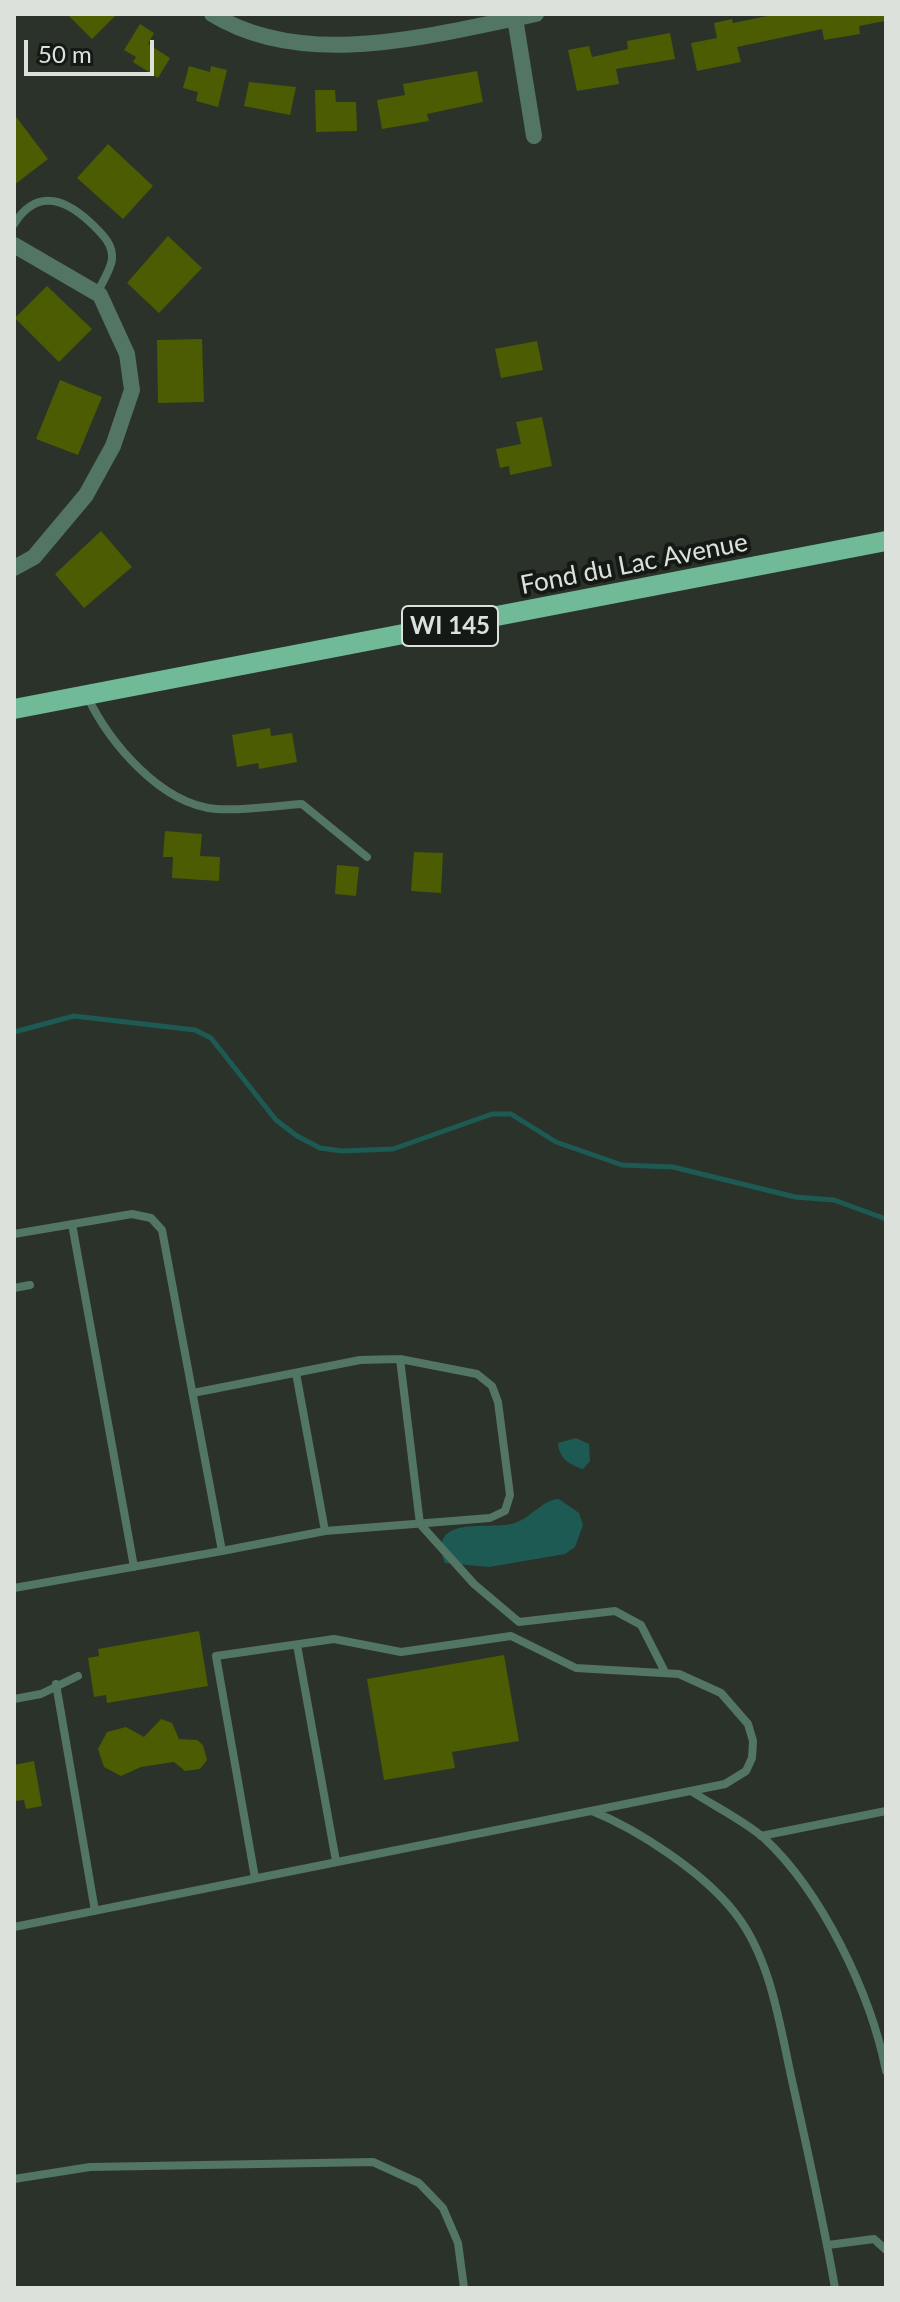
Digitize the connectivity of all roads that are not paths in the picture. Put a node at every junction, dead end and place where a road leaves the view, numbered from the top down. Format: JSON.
{"nodes":[{"id":1,"x":212,"y":14,"type":"edge"},
{"id":2,"x":536,"y":14,"type":"edge"},
{"id":3,"x":515,"y":18,"type":"junction"},
{"id":4,"x":534,"y":136,"type":"dead end"},
{"id":5,"x":14,"y":224,"type":"edge"},
{"id":6,"x":14,"y":245,"type":"edge"},
{"id":7,"x":97,"y":293,"type":"junction"},
{"id":8,"x":886,"y":541,"type":"edge"},
{"id":9,"x":14,"y":568,"type":"edge"},
{"id":10,"x":86,"y":695,"type":"junction"},
{"id":11,"x":14,"y":709,"type":"edge"},
{"id":12,"x":367,"y":857,"type":"dead end"},
{"id":13,"x":72,"y":1224,"type":"junction"},
{"id":14,"x":14,"y":1234,"type":"edge"},
{"id":15,"x":30,"y":1285,"type":"dead end"},
{"id":16,"x":14,"y":1288,"type":"edge"},
{"id":17,"x":400,"y":1359,"type":"junction"},
{"id":18,"x":296,"y":1373,"type":"junction"},
{"id":19,"x":193,"y":1393,"type":"junction"},
{"id":20,"x":420,"y":1524,"type":"junction"},
{"id":21,"x":325,"y":1531,"type":"junction"},
{"id":22,"x":222,"y":1551,"type":"junction"},
{"id":23,"x":134,"y":1567,"type":"junction"},
{"id":24,"x":14,"y":1588,"type":"edge"},
{"id":25,"x":297,"y":1645,"type":"junction"},
{"id":26,"x":665,"y":1672,"type":"junction"},
{"id":27,"x":78,"y":1676,"type":"dead end"},
{"id":28,"x":56,"y":1684,"type":"junction"},
{"id":29,"x":14,"y":1699,"type":"edge"},
{"id":30,"x":691,"y":1791,"type":"junction"},
{"id":31,"x":590,"y":1810,"type":"junction"},
{"id":32,"x":886,"y":1811,"type":"edge"},
{"id":33,"x":761,"y":1836,"type":"junction"},
{"id":34,"x":336,"y":1861,"type":"junction"},
{"id":35,"x":255,"y":1878,"type":"junction"},
{"id":36,"x":95,"y":1911,"type":"junction"},
{"id":37,"x":14,"y":1927,"type":"edge"},
{"id":38,"x":886,"y":2071,"type":"edge"},
{"id":39,"x":14,"y":2179,"type":"edge"},
{"id":40,"x":828,"y":2245,"type":"junction"},
{"id":41,"x":886,"y":2250,"type":"edge"},
{"id":42,"x":464,"y":2288,"type":"edge"},
{"id":43,"x":835,"y":2288,"type":"edge"}],
"edges":[{"from":1,"to":3,"type":"street"},
{"from":2,"to":3,"type":"street"},
{"from":3,"to":4,"type":"street"},
{"from":5,"to":7,"type":"lane"},
{"from":6,"to":7,"type":"street"},
{"from":7,"to":9,"type":"street"},
{"from":8,"to":10,"type":"main road","name":"Fond du Lac Avenue","number":"WI 145"},
{"from":10,"to":11,"type":"main road","name":"Fond du Lac Avenue","number":"WI 145"},
{"from":10,"to":12,"type":"lane"},
{"from":13,"to":14,"type":"lane"},
{"from":13,"to":19,"type":"lane"},
{"from":13,"to":23,"type":"lane"},
{"from":15,"to":16,"type":"lane"},
{"from":17,"to":18,"type":"lane"},
{"from":17,"to":20,"type":"lane"},
{"from":17,"to":20,"type":"lane"},
{"from":18,"to":19,"type":"lane"},
{"from":18,"to":21,"type":"lane"},
{"from":19,"to":22,"type":"lane"},
{"from":20,"to":21,"type":"lane"},
{"from":20,"to":26,"type":"lane"},
{"from":21,"to":22,"type":"lane"},
{"from":22,"to":23,"type":"lane"},
{"from":23,"to":24,"type":"lane"},
{"from":25,"to":26,"type":"lane"},
{"from":25,"to":34,"type":"lane"},
{"from":25,"to":35,"type":"lane"},
{"from":26,"to":30,"type":"lane"},
{"from":27,"to":28,"type":"lane"},
{"from":28,"to":29,"type":"lane"},
{"from":28,"to":36,"type":"lane"},
{"from":30,"to":31,"type":"lane"},
{"from":30,"to":33,"type":"lane"},
{"from":31,"to":34,"type":"lane"},
{"from":31,"to":40,"type":"lane"},
{"from":32,"to":33,"type":"lane"},
{"from":33,"to":38,"type":"lane"},
{"from":34,"to":35,"type":"lane"},
{"from":35,"to":36,"type":"lane"},
{"from":36,"to":37,"type":"lane"},
{"from":39,"to":42,"type":"lane"},
{"from":40,"to":41,"type":"lane"},
{"from":40,"to":43,"type":"lane"}]}
